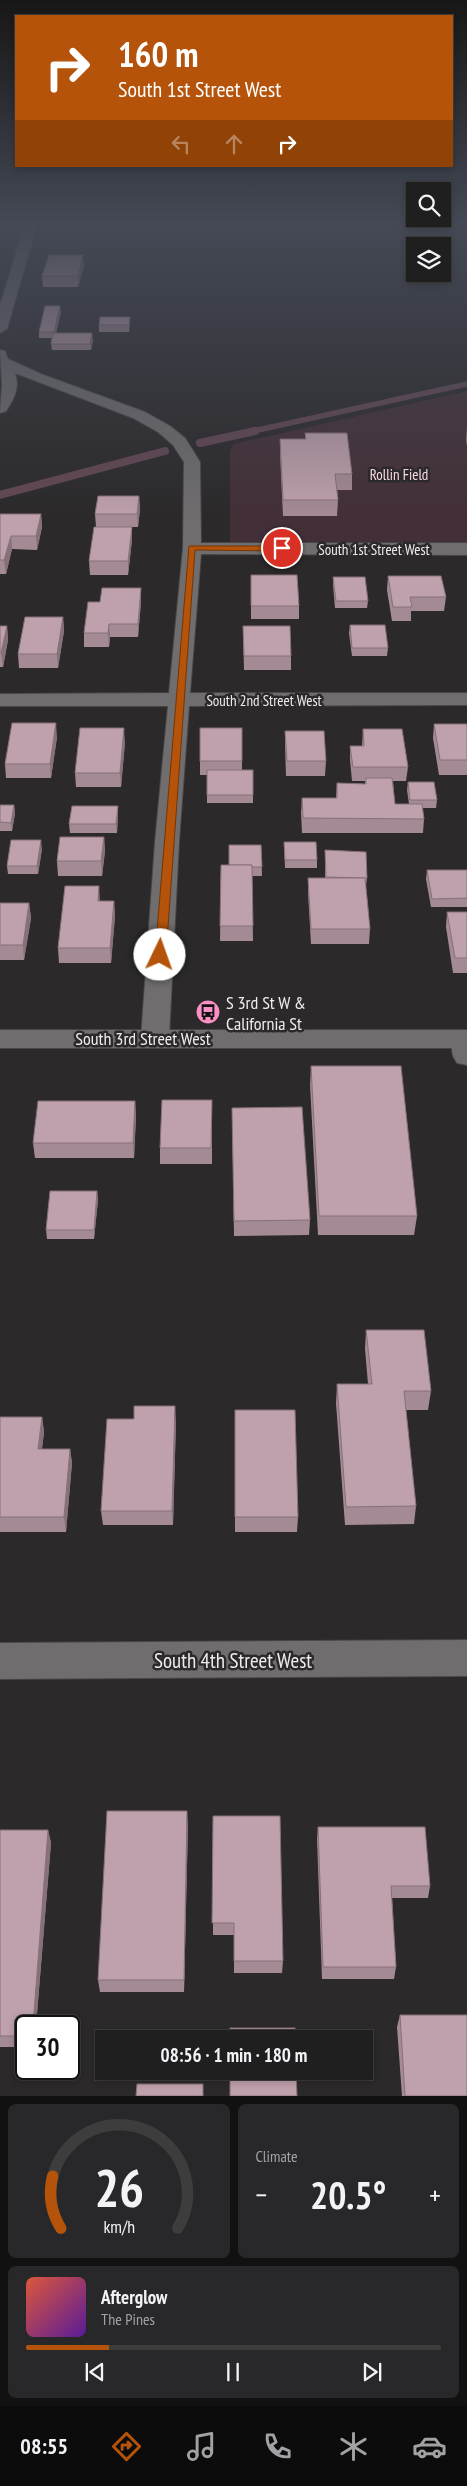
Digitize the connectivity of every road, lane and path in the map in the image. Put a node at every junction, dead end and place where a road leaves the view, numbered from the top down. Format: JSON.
{"nodes":[{"id":1,"x":0,"y":359,"type":"edge"},
{"id":2,"x":0,"y":408,"type":"edge"},
{"id":3,"x":192,"y":548,"type":"junction"},
{"id":4,"x":467,"y":549,"type":"edge"},
{"id":5,"x":467,"y":699,"type":"edge"},
{"id":6,"x":0,"y":700,"type":"edge"},
{"id":7,"x":180,"y":700,"type":"junction"},
{"id":8,"x":155,"y":1038,"type":"junction"},
{"id":9,"x":0,"y":1039,"type":"edge"},
{"id":10,"x":466,"y":1044,"type":"edge"},
{"id":11,"x":467,"y":1658,"type":"edge"},
{"id":12,"x":0,"y":1661,"type":"edge"}],
"edges":[{"from":1,"to":2,"type":"street"},
{"from":1,"to":3,"type":"street"},
{"from":3,"to":4,"type":"street","name":"South 1st Street West"},
{"from":3,"to":7,"type":"street"},
{"from":5,"to":7,"type":"street","name":"South 2nd Street West"},
{"from":6,"to":7,"type":"street","name":"South 2nd Street West"},
{"from":7,"to":8,"type":"street"},
{"from":8,"to":9,"type":"street","name":"South 3rd Street West"},
{"from":8,"to":10,"type":"street","name":"South 3rd Street West"},
{"from":11,"to":12,"type":"street","name":"South 4th Street West"}]}
